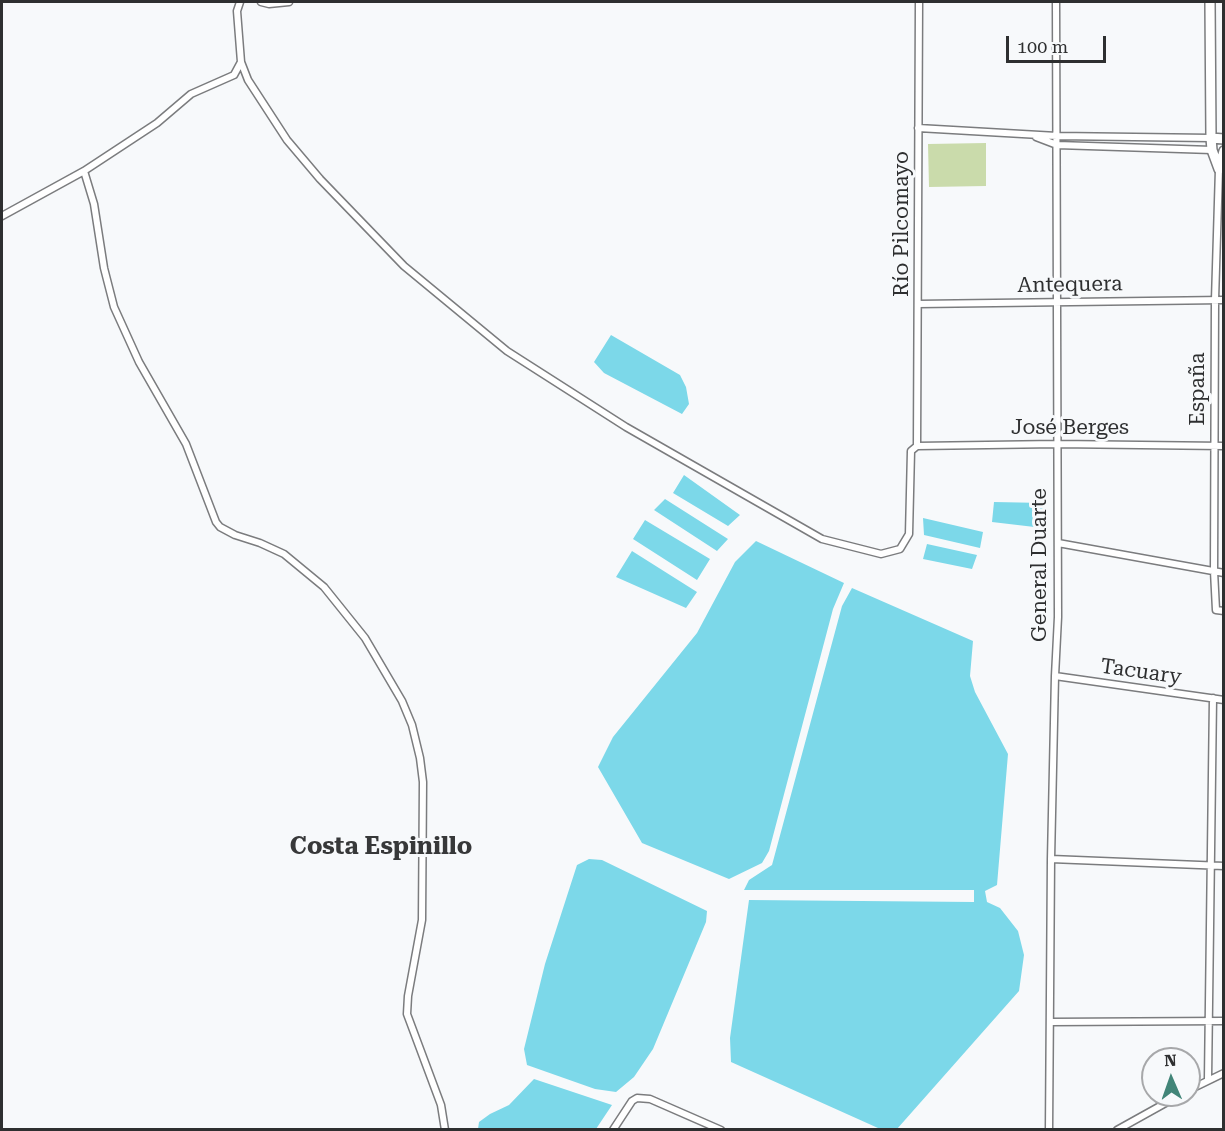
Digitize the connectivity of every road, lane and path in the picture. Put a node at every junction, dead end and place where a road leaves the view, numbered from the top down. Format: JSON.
{"nodes":[{"id":1,"x":240,"y":2,"type":"edge"},
{"id":2,"x":261,"y":2,"type":"edge"},
{"id":3,"x":289,"y":2,"type":"edge"},
{"id":4,"x":919,"y":2,"type":"edge"},
{"id":5,"x":1056,"y":2,"type":"edge"},
{"id":6,"x":1210,"y":2,"type":"edge"},
{"id":7,"x":241,"y":62,"type":"junction"},
{"id":8,"x":918,"y":128,"type":"junction"},
{"id":9,"x":1029,"y":135,"type":"junction"},
{"id":10,"x":1057,"y":136,"type":"junction"},
{"id":11,"x":1211,"y":138,"type":"junction"},
{"id":12,"x":1224,"y":139,"type":"edge"},
{"id":13,"x":1057,"y":145,"type":"junction"},
{"id":14,"x":1212,"y":150,"type":"junction"},
{"id":15,"x":1224,"y":151,"type":"edge"},
{"id":16,"x":1219,"y":169,"type":"junction"},
{"id":17,"x":84,"y":171,"type":"junction"},
{"id":18,"x":2,"y":216,"type":"edge"},
{"id":19,"x":1215,"y":300,"type":"junction"},
{"id":20,"x":1224,"y":300,"type":"edge"},
{"id":21,"x":1057,"y":302,"type":"junction"},
{"id":22,"x":918,"y":304,"type":"junction"},
{"id":23,"x":1057,"y":444,"type":"junction"},
{"id":24,"x":1214,"y":445,"type":"junction"},
{"id":25,"x":917,"y":446,"type":"junction"},
{"id":26,"x":1224,"y":446,"type":"edge"},
{"id":27,"x":1058,"y":543,"type":"junction"},
{"id":28,"x":1214,"y":572,"type":"junction"},
{"id":29,"x":1224,"y":573,"type":"edge"},
{"id":30,"x":1224,"y":611,"type":"edge"},
{"id":31,"x":1054,"y":676,"type":"junction"},
{"id":32,"x":1213,"y":698,"type":"junction"},
{"id":33,"x":1224,"y":700,"type":"edge"},
{"id":34,"x":1051,"y":859,"type":"junction"},
{"id":35,"x":1211,"y":866,"type":"junction"},
{"id":36,"x":1224,"y":866,"type":"edge"},
{"id":37,"x":1209,"y":1021,"type":"junction"},
{"id":38,"x":1224,"y":1021,"type":"edge"},
{"id":39,"x":1050,"y":1022,"type":"junction"},
{"id":40,"x":1224,"y":1072,"type":"edge"},
{"id":41,"x":1208,"y":1079,"type":"junction"},
{"id":42,"x":1201,"y":1083,"type":"edge"},
{"id":43,"x":1158,"y":1107,"type":"edge"},
{"id":44,"x":445,"y":1130,"type":"edge"},
{"id":45,"x":613,"y":1130,"type":"edge"},
{"id":46,"x":721,"y":1130,"type":"edge"},
{"id":47,"x":1049,"y":1130,"type":"edge"},
{"id":48,"x":1117,"y":1130,"type":"edge"}],
"edges":[{"from":1,"to":7,"type":"street"},
{"from":2,"to":3,"type":"street"},
{"from":4,"to":8,"type":"street","name":"Río Pilcomayo"},
{"from":5,"to":10,"type":"street","name":"General Duarte"},
{"from":6,"to":11,"type":"street"},
{"from":7,"to":17,"type":"street"},
{"from":7,"to":25,"type":"street","name":"Río Pilcomayo"},
{"from":8,"to":9,"type":"street"},
{"from":8,"to":22,"type":"street","name":"Río Pilcomayo"},
{"from":9,"to":10,"type":"street"},
{"from":9,"to":13,"type":"street"},
{"from":10,"to":11,"type":"street"},
{"from":10,"to":13,"type":"street","name":"General Duarte"},
{"from":11,"to":12,"type":"street"},
{"from":11,"to":14,"type":"street"},
{"from":13,"to":14,"type":"street"},
{"from":13,"to":21,"type":"street","name":"General Duarte"},
{"from":14,"to":15,"type":"street"},
{"from":14,"to":16,"type":"street"},
{"from":15,"to":16,"type":"street"},
{"from":16,"to":19,"type":"street","name":"España"},
{"from":17,"to":18,"type":"street"},
{"from":17,"to":44,"type":"street"},
{"from":19,"to":20,"type":"street","name":"Antequera"},
{"from":19,"to":21,"type":"street","name":"Antequera"},
{"from":19,"to":24,"type":"street","name":"España"},
{"from":21,"to":22,"type":"street","name":"Antequera"},
{"from":21,"to":23,"type":"street","name":"General Duarte"},
{"from":22,"to":25,"type":"street","name":"Río Pilcomayo"},
{"from":23,"to":24,"type":"street","name":"José Berges"},
{"from":23,"to":25,"type":"street","name":"José Berges"},
{"from":23,"to":27,"type":"street","name":"General Duarte"},
{"from":24,"to":26,"type":"street","name":"José Berges"},
{"from":24,"to":28,"type":"street","name":"España"},
{"from":27,"to":28,"type":"street"},
{"from":27,"to":31,"type":"street","name":"General Duarte"},
{"from":28,"to":29,"type":"street"},
{"from":28,"to":30,"type":"street","name":"España"},
{"from":31,"to":32,"type":"street","name":"Tacuary"},
{"from":31,"to":34,"type":"street","name":"General Duarte"},
{"from":32,"to":33,"type":"street","name":"Tacuary"},
{"from":32,"to":35,"type":"street"},
{"from":34,"to":35,"type":"street"},
{"from":34,"to":39,"type":"street","name":"General Duarte"},
{"from":35,"to":36,"type":"street"},
{"from":35,"to":37,"type":"street"},
{"from":37,"to":38,"type":"street"},
{"from":37,"to":39,"type":"street"},
{"from":37,"to":41,"type":"street"},
{"from":39,"to":47,"type":"street","name":"General Duarte"},
{"from":40,"to":41,"type":"street"},
{"from":41,"to":42,"type":"street"},
{"from":43,"to":48,"type":"street"},
{"from":45,"to":46,"type":"street"}]}
